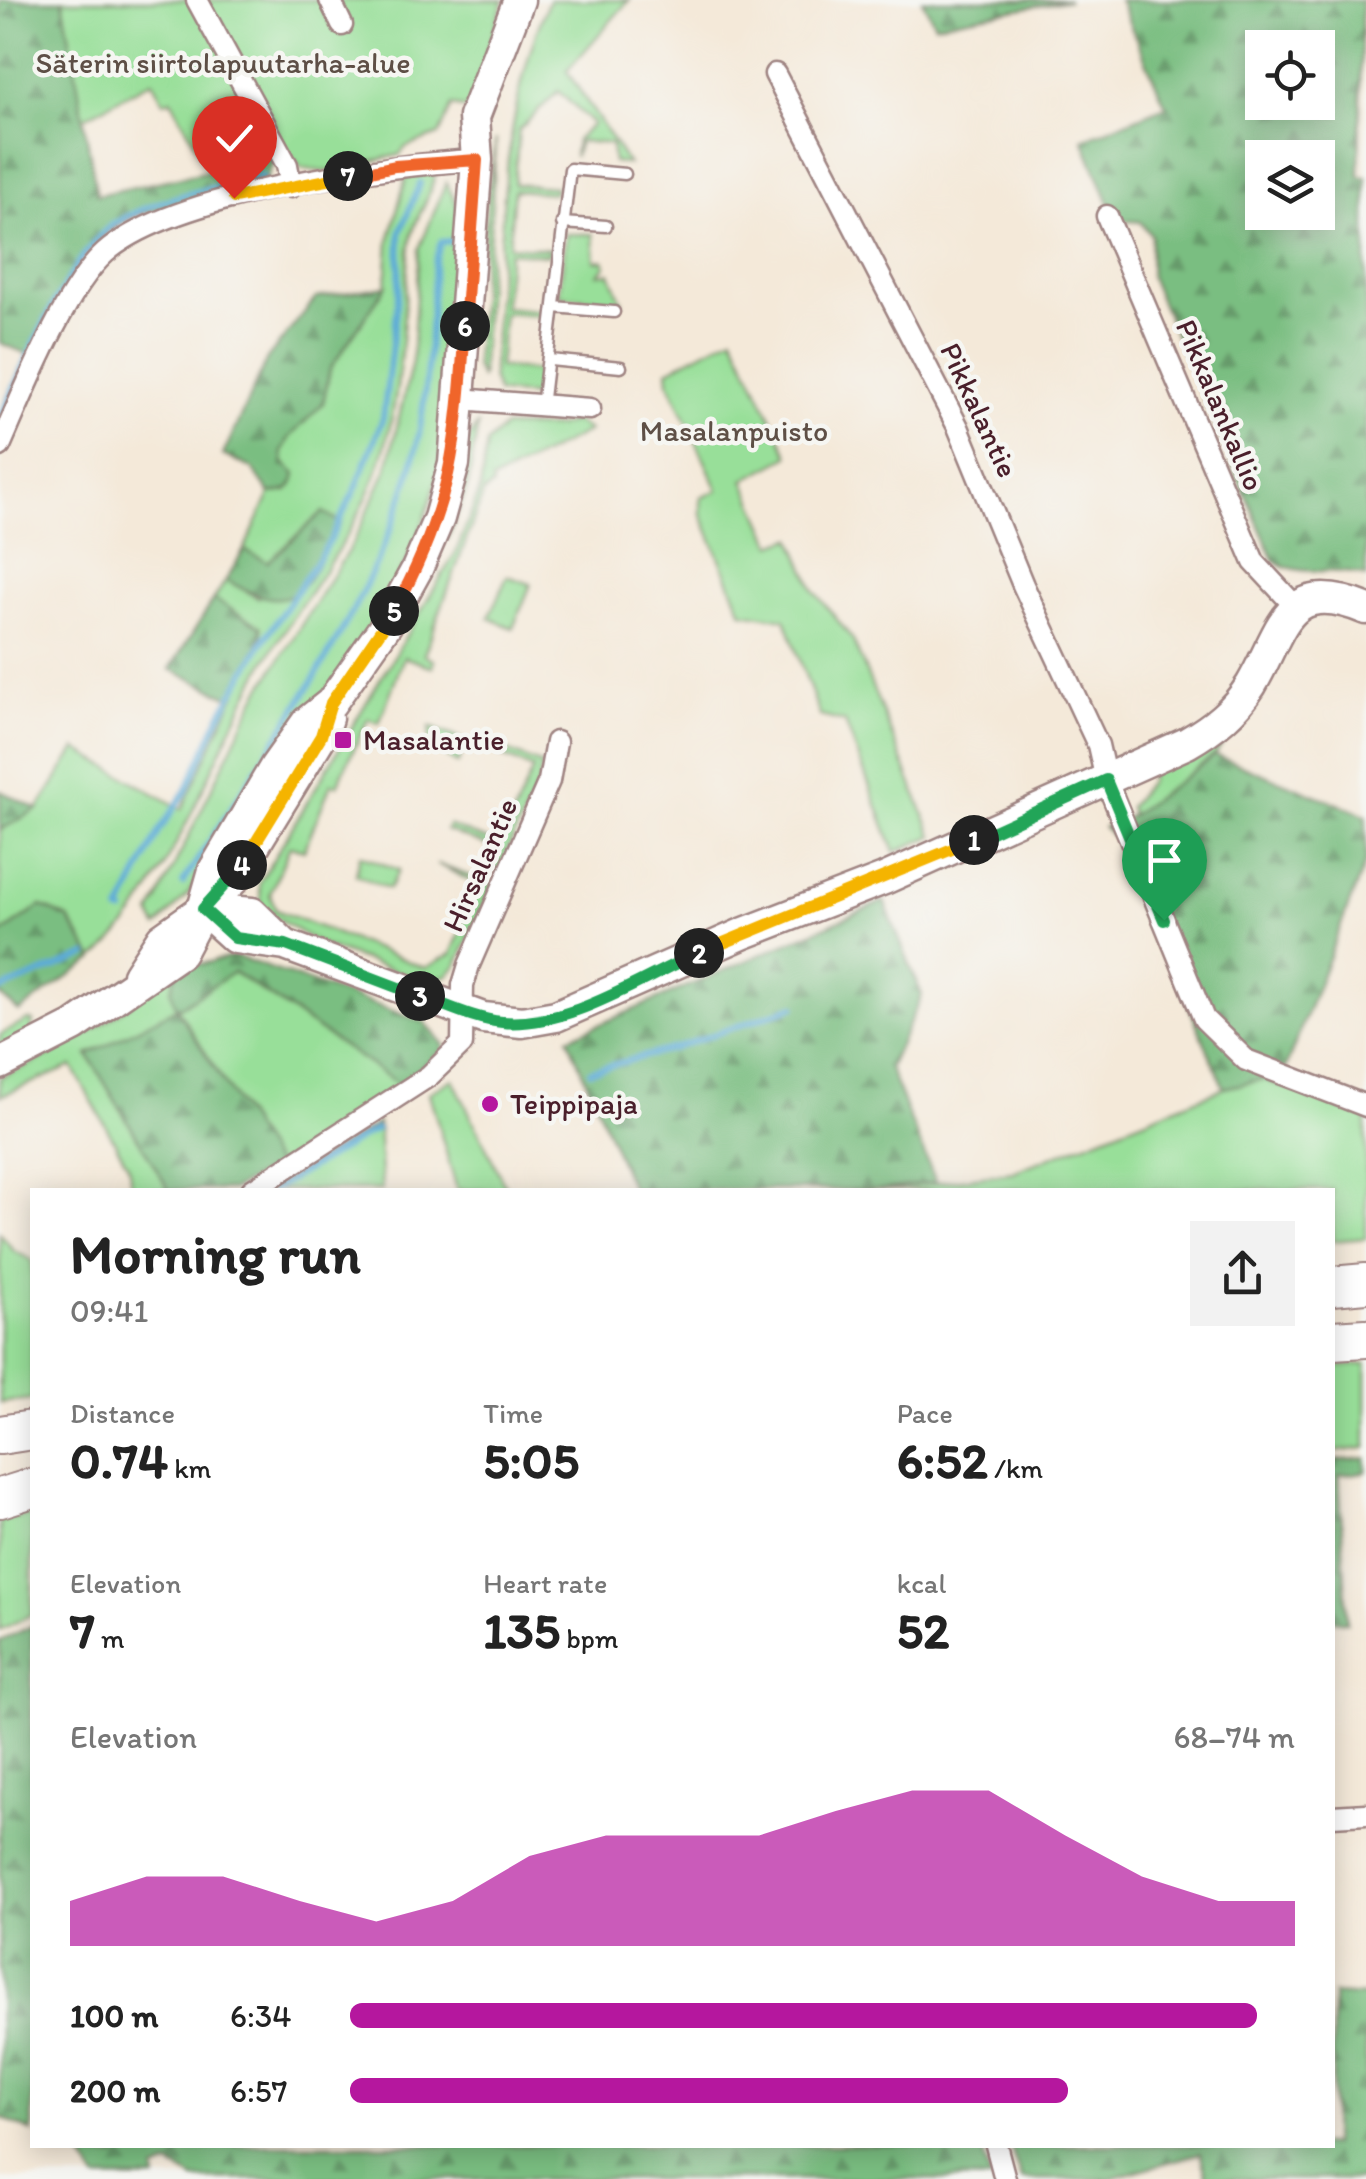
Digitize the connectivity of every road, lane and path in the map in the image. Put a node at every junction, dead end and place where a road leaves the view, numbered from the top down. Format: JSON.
{"nodes":[{"id":1,"x":197,"y":0,"type":"edge"},
{"id":2,"x":330,"y":0,"type":"edge"},
{"id":3,"x":519,"y":0,"type":"edge"},
{"id":4,"x":342,"y":25,"type":"dead end"},
{"id":5,"x":774,"y":74,"type":"dead end"},
{"id":6,"x":477,"y":160,"type":"junction"},
{"id":7,"x":625,"y":174,"type":"dead end"},
{"id":8,"x":291,"y":188,"type":"junction"},
{"id":9,"x":1107,"y":216,"type":"dead end"},
{"id":10,"x":562,"y":222,"type":"junction"},
{"id":11,"x":606,"y":226,"type":"dead end"},
{"id":12,"x":554,"y":307,"type":"junction"},
{"id":13,"x":614,"y":312,"type":"dead end"},
{"id":14,"x":550,"y":360,"type":"junction"},
{"id":15,"x":621,"y":366,"type":"dead end"},
{"id":16,"x":460,"y":399,"type":"junction"},
{"id":17,"x":542,"y":408,"type":"junction"},
{"id":18,"x":590,"y":409,"type":"dead end"},
{"id":19,"x":0,"y":446,"type":"edge"},
{"id":20,"x":1295,"y":606,"type":"junction"},
{"id":21,"x":1366,"y":609,"type":"edge"},
{"id":22,"x":556,"y":742,"type":"dead end"},
{"id":23,"x":1106,"y":780,"type":"junction"},
{"id":24,"x":203,"y":909,"type":"junction"},
{"id":25,"x":464,"y":1012,"type":"junction"},
{"id":26,"x":0,"y":1064,"type":"edge"},
{"id":27,"x":1366,"y":1106,"type":"edge"},
{"id":28,"x":255,"y":1188,"type":"edge"},
{"id":29,"x":1366,"y":1283,"type":"edge"},
{"id":30,"x":1335,"y":1286,"type":"edge"},
{"id":31,"x":1366,"y":1338,"type":"edge"},
{"id":32,"x":1335,"y":1340,"type":"edge"},
{"id":33,"x":30,"y":1430,"type":"edge"},
{"id":34,"x":0,"y":1435,"type":"edge"},
{"id":35,"x":30,"y":1486,"type":"edge"},
{"id":36,"x":30,"y":1487,"type":"edge"},
{"id":37,"x":0,"y":1488,"type":"edge"},
{"id":38,"x":0,"y":1498,"type":"edge"},
{"id":39,"x":1366,"y":1814,"type":"edge"},
{"id":40,"x":1335,"y":1816,"type":"edge"},
{"id":41,"x":997,"y":2148,"type":"edge"},
{"id":42,"x":1005,"y":2179,"type":"edge"}],
"edges":[{"from":1,"to":8,"type":"street"},
{"from":2,"to":4,"type":"street"},
{"from":3,"to":6,"type":"street"},
{"from":5,"to":23,"type":"street","name":"Pikkalantie"},
{"from":6,"to":8,"type":"street"},
{"from":6,"to":16,"type":"street"},
{"from":7,"to":10,"type":"lane"},
{"from":8,"to":19,"type":"street"},
{"from":9,"to":20,"type":"street","name":"Pikkalankallio"},
{"from":10,"to":11,"type":"lane"},
{"from":10,"to":12,"type":"lane"},
{"from":12,"to":13,"type":"lane"},
{"from":12,"to":14,"type":"lane"},
{"from":14,"to":15,"type":"lane"},
{"from":14,"to":17,"type":"lane"},
{"from":16,"to":17,"type":"street"},
{"from":16,"to":24,"type":"street"},
{"from":17,"to":18,"type":"street"},
{"from":20,"to":21,"type":"street"},
{"from":20,"to":23,"type":"street"},
{"from":22,"to":25,"type":"street","name":"Hirsalantie"},
{"from":23,"to":25,"type":"street"},
{"from":23,"to":27,"type":"street","name":"Pikkalantie"},
{"from":24,"to":25,"type":"street"},
{"from":24,"to":26,"type":"street"},
{"from":25,"to":28,"type":"street","name":"Hirsalantie"},
{"from":29,"to":30,"type":"highway"},
{"from":31,"to":32,"type":"highway"},
{"from":33,"to":34,"type":"highway"},
{"from":35,"to":37,"type":"highway"},
{"from":36,"to":38,"type":"highway"},
{"from":39,"to":40,"type":"street"},
{"from":41,"to":42,"type":"street"}]}
